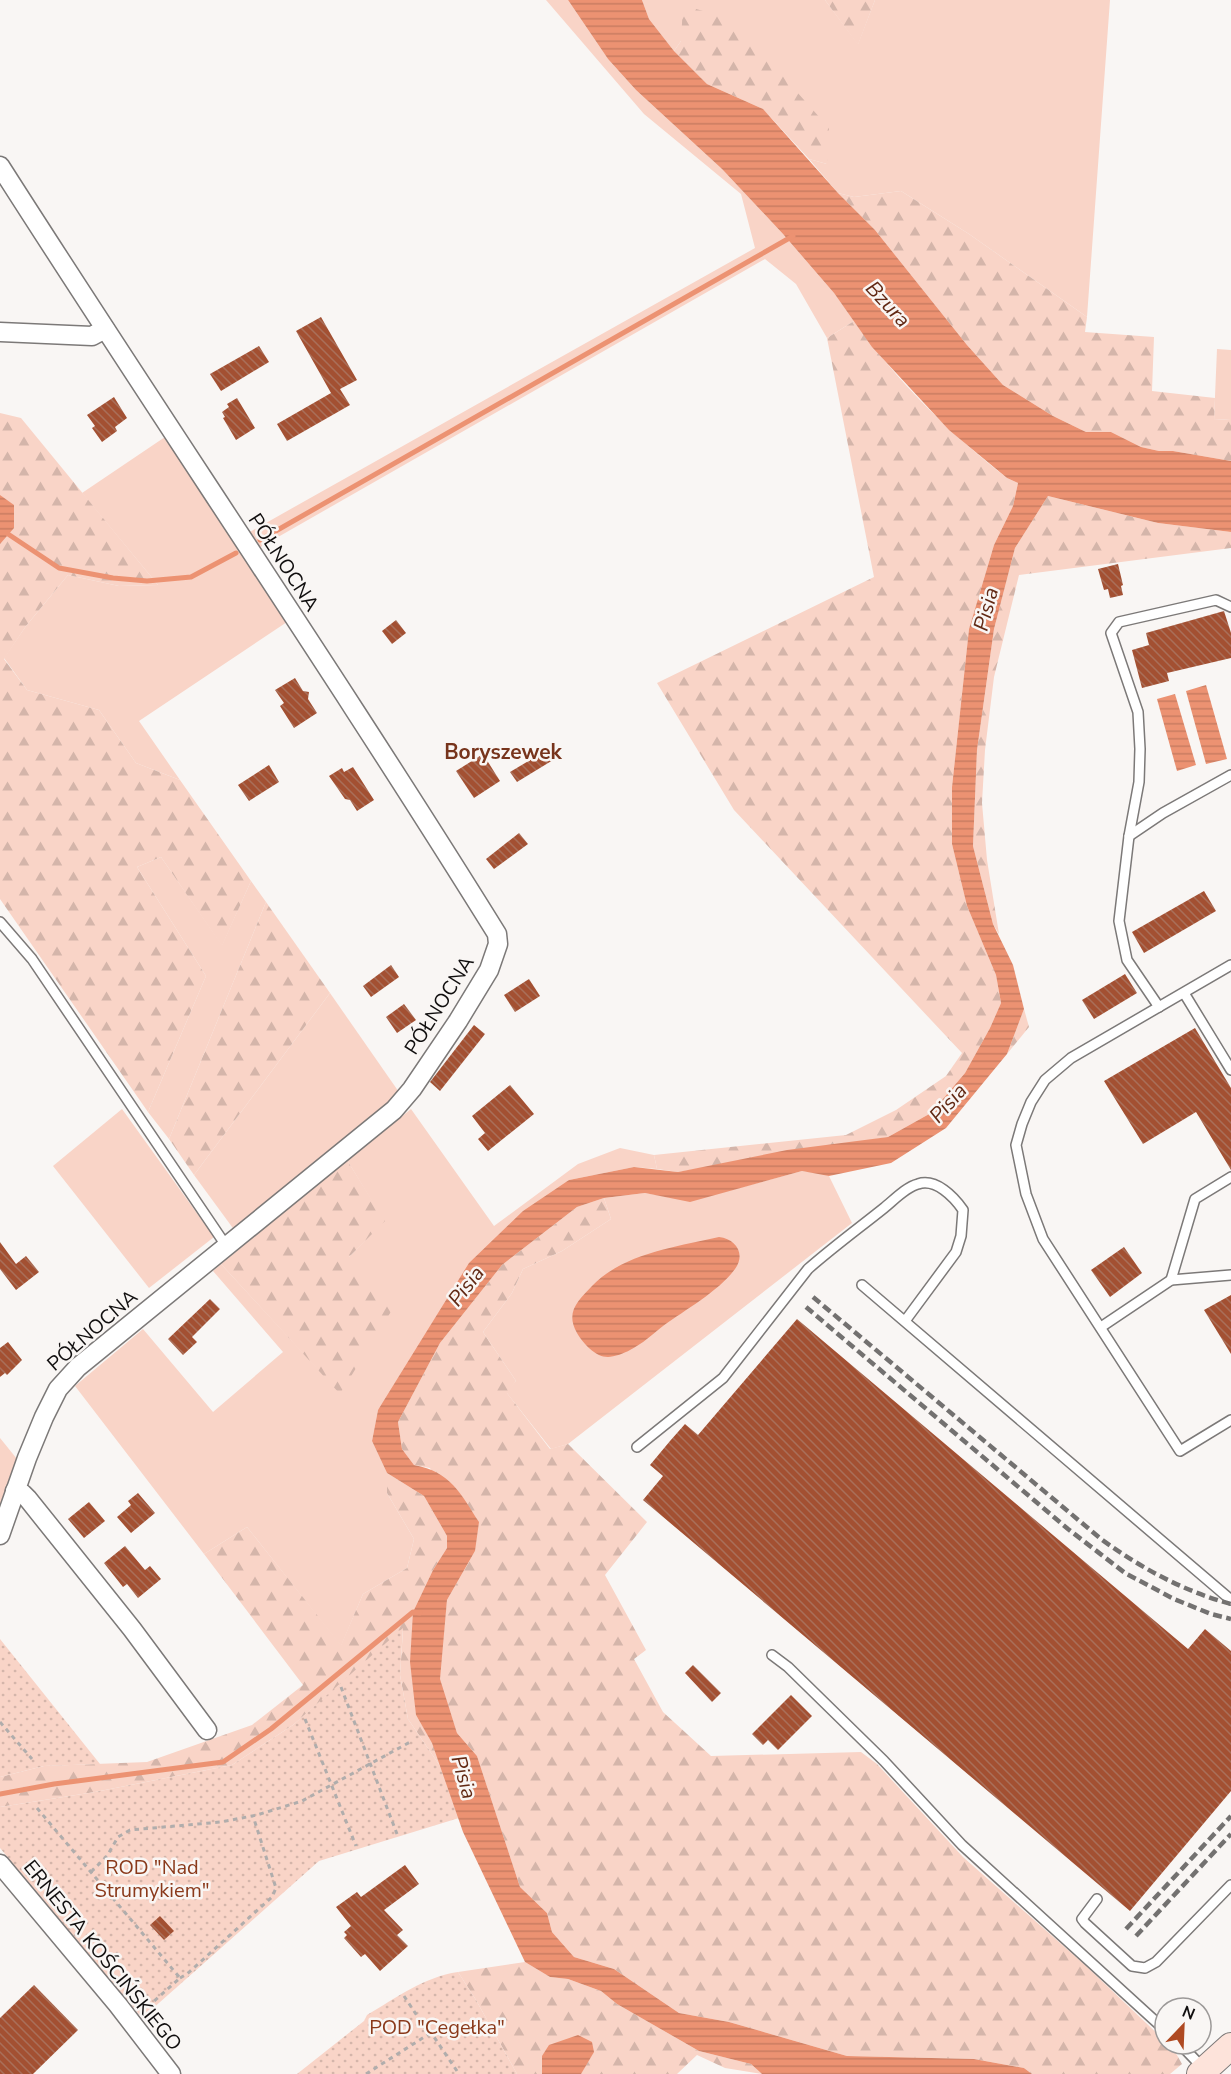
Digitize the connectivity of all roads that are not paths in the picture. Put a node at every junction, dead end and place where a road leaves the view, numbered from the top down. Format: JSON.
{"nodes":[{"id":1,"x":0,"y":166,"type":"edge"},
{"id":2,"x":105,"y":329,"type":"junction"},
{"id":3,"x":0,"y":332,"type":"edge"},
{"id":4,"x":1231,"y":608,"type":"edge"},
{"id":5,"x":1231,"y":775,"type":"edge"},
{"id":6,"x":1130,"y":836,"type":"junction"},
{"id":7,"x":0,"y":921,"type":"edge"},
{"id":8,"x":1231,"y":965,"type":"edge"},
{"id":9,"x":1184,"y":993,"type":"junction"},
{"id":10,"x":1159,"y":1008,"type":"junction"},
{"id":11,"x":1231,"y":1070,"type":"edge"},
{"id":12,"x":1231,"y":1177,"type":"edge"},
{"id":13,"x":227,"y":1246,"type":"junction"},
{"id":14,"x":1231,"y":1275,"type":"edge"},
{"id":15,"x":1171,"y":1280,"type":"junction"},
{"id":16,"x":862,"y":1285,"type":"dead end"},
{"id":17,"x":905,"y":1322,"type":"junction"},
{"id":18,"x":1101,"y":1327,"type":"junction"},
{"id":19,"x":1231,"y":1420,"type":"edge"},
{"id":20,"x":637,"y":1447,"type":"dead end"},
{"id":21,"x":15,"y":1491,"type":"junction"},
{"id":22,"x":0,"y":1535,"type":"edge"},
{"id":23,"x":1231,"y":1600,"type":"edge"},
{"id":24,"x":772,"y":1655,"type":"dead end"},
{"id":25,"x":207,"y":1730,"type":"dead end"},
{"id":26,"x":0,"y":1864,"type":"edge"},
{"id":27,"x":1231,"y":1885,"type":"edge"},
{"id":28,"x":1098,"y":1899,"type":"dead end"},
{"id":29,"x":1153,"y":2019,"type":"edge"},
{"id":30,"x":1231,"y":2046,"type":"edge"},
{"id":31,"x":1189,"y":2056,"type":"edge"},
{"id":32,"x":1202,"y":2072,"type":"edge"},
{"id":33,"x":171,"y":2074,"type":"edge"}],
"edges":[{"from":1,"to":2,"type":"street","name":"PÓŁNOCNA"},
{"from":2,"to":3,"type":"street"},
{"from":2,"to":13,"type":"street","name":"PÓŁNOCNA"},
{"from":4,"to":6,"type":"lane"},
{"from":5,"to":6,"type":"lane"},
{"from":6,"to":10,"type":"lane"},
{"from":7,"to":13,"type":"lane"},
{"from":8,"to":9,"type":"lane"},
{"from":9,"to":10,"type":"lane"},
{"from":9,"to":11,"type":"lane"},
{"from":10,"to":18,"type":"lane"},
{"from":12,"to":15,"type":"lane"},
{"from":13,"to":21,"type":"street","name":"PÓŁNOCNA"},
{"from":14,"to":15,"type":"lane"},
{"from":15,"to":18,"type":"lane"},
{"from":16,"to":17,"type":"lane"},
{"from":17,"to":20,"type":"lane"},
{"from":17,"to":23,"type":"lane"},
{"from":18,"to":19,"type":"lane"},
{"from":21,"to":22,"type":"street","name":"PÓŁNOCNA"},
{"from":21,"to":25,"type":"street"},
{"from":24,"to":29,"type":"lane"},
{"from":26,"to":33,"type":"street","name":"ERNESTA KOŚCIŃSKIEGO"},
{"from":27,"to":28,"type":"lane"},
{"from":30,"to":32,"type":"main road"},
{"from":31,"to":32,"type":"lane"}]}
